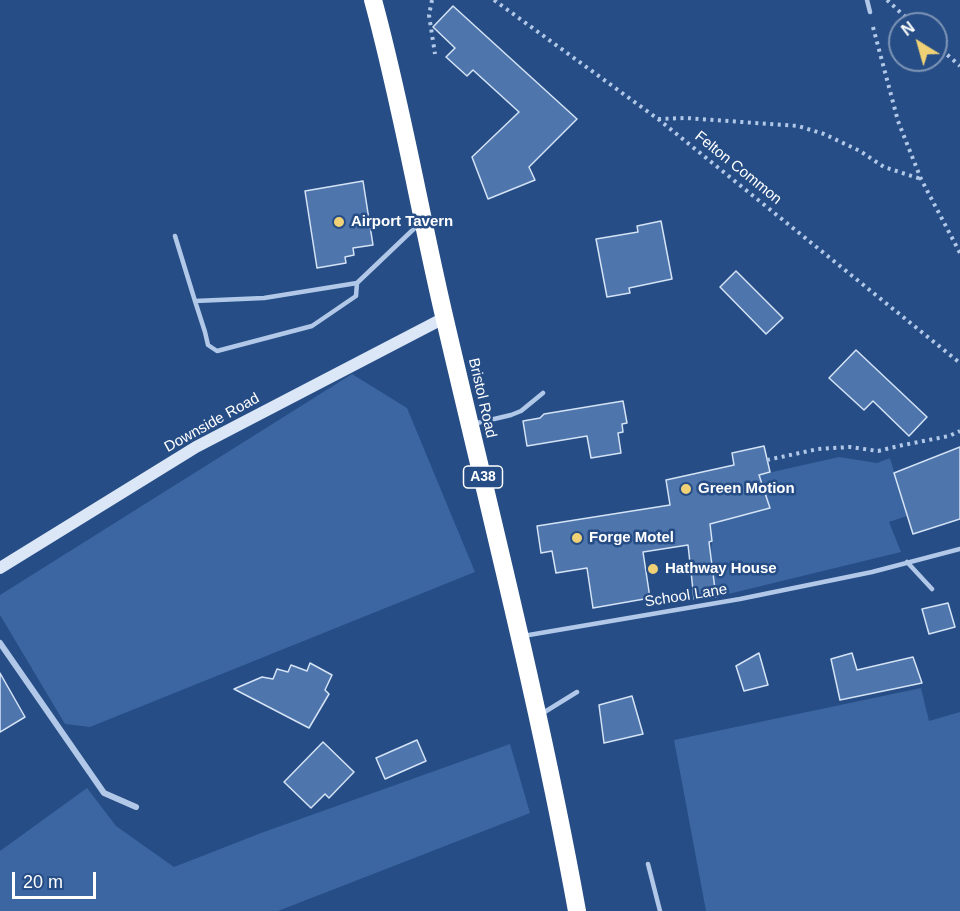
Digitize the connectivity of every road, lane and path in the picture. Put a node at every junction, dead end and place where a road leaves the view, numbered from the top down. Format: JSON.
{"nodes":[{"id":1,"x":373,"y":0,"type":"edge"},
{"id":2,"x":432,"y":0,"type":"edge"},
{"id":3,"x":494,"y":0,"type":"edge"},
{"id":4,"x":867,"y":0,"type":"edge"},
{"id":5,"x":887,"y":0,"type":"edge"},
{"id":6,"x":870,"y":12,"type":"joint"},
{"id":7,"x":900,"y":12,"type":"edge"},
{"id":8,"x":435,"y":54,"type":"dead end"},
{"id":9,"x":948,"y":56,"type":"edge"},
{"id":10,"x":960,"y":66,"type":"edge"},
{"id":11,"x":658,"y":119,"type":"junction"},
{"id":12,"x":921,"y":179,"type":"junction"},
{"id":13,"x":424,"y":219,"type":"junction"},
{"id":14,"x":175,"y":236,"type":"dead end"},
{"id":15,"x":960,"y":253,"type":"edge"},
{"id":16,"x":357,"y":282,"type":"junction"},
{"id":17,"x":195,"y":301,"type":"junction"},
{"id":18,"x":444,"y":318,"type":"junction"},
{"id":19,"x":960,"y":363,"type":"edge"},
{"id":20,"x":543,"y":393,"type":"dead end"},
{"id":21,"x":470,"y":425,"type":"junction"},
{"id":22,"x":960,"y":431,"type":"edge"},
{"id":23,"x":767,"y":460,"type":"dead end"},
{"id":24,"x":960,"y":549,"type":"edge"},
{"id":25,"x":907,"y":562,"type":"junction"},
{"id":26,"x":0,"y":568,"type":"edge"},
{"id":27,"x":932,"y":589,"type":"dead end"},
{"id":28,"x":521,"y":636,"type":"junction"},
{"id":29,"x":0,"y":643,"type":"edge"},
{"id":30,"x":577,"y":692,"type":"dead end"},
{"id":31,"x":538,"y":715,"type":"junction"},
{"id":32,"x":136,"y":807,"type":"dead end"},
{"id":33,"x":648,"y":864,"type":"dead end"},
{"id":34,"x":577,"y":911,"type":"edge"},
{"id":35,"x":660,"y":911,"type":"edge"}],
"edges":[{"from":1,"to":13,"type":"highway","name":"Bristol Road","number":"A38"},
{"from":2,"to":8,"type":"path"},
{"from":3,"to":11,"type":"path","name":"Felton Common"},
{"from":4,"to":6,"type":"lane"},
{"from":5,"to":7,"type":"path"},
{"from":6,"to":12,"type":"path"},
{"from":9,"to":10,"type":"path"},
{"from":11,"to":12,"type":"path"},
{"from":11,"to":19,"type":"path","name":"Felton Common"},
{"from":12,"to":15,"type":"path"},
{"from":13,"to":16,"type":"lane"},
{"from":13,"to":18,"type":"highway","name":"Bristol Road","number":"A38"},
{"from":14,"to":17,"type":"lane"},
{"from":16,"to":17,"type":"lane"},
{"from":16,"to":17,"type":"lane"},
{"from":18,"to":21,"type":"highway","name":"Bristol Road","number":"A38"},
{"from":18,"to":26,"type":"street","name":"Downside Road"},
{"from":20,"to":21,"type":"lane"},
{"from":21,"to":28,"type":"highway","name":"Bristol Road","number":"A38"},
{"from":22,"to":23,"type":"path"},
{"from":24,"to":25,"type":"lane","name":"School Lane"},
{"from":25,"to":27,"type":"lane"},
{"from":25,"to":28,"type":"lane","name":"School Lane"},
{"from":28,"to":31,"type":"highway","name":"Bristol Road","number":"A38"},
{"from":29,"to":32,"type":"street"},
{"from":30,"to":31,"type":"lane"},
{"from":31,"to":34,"type":"highway","name":"Bristol Road","number":"A38"},
{"from":33,"to":35,"type":"lane"}]}
